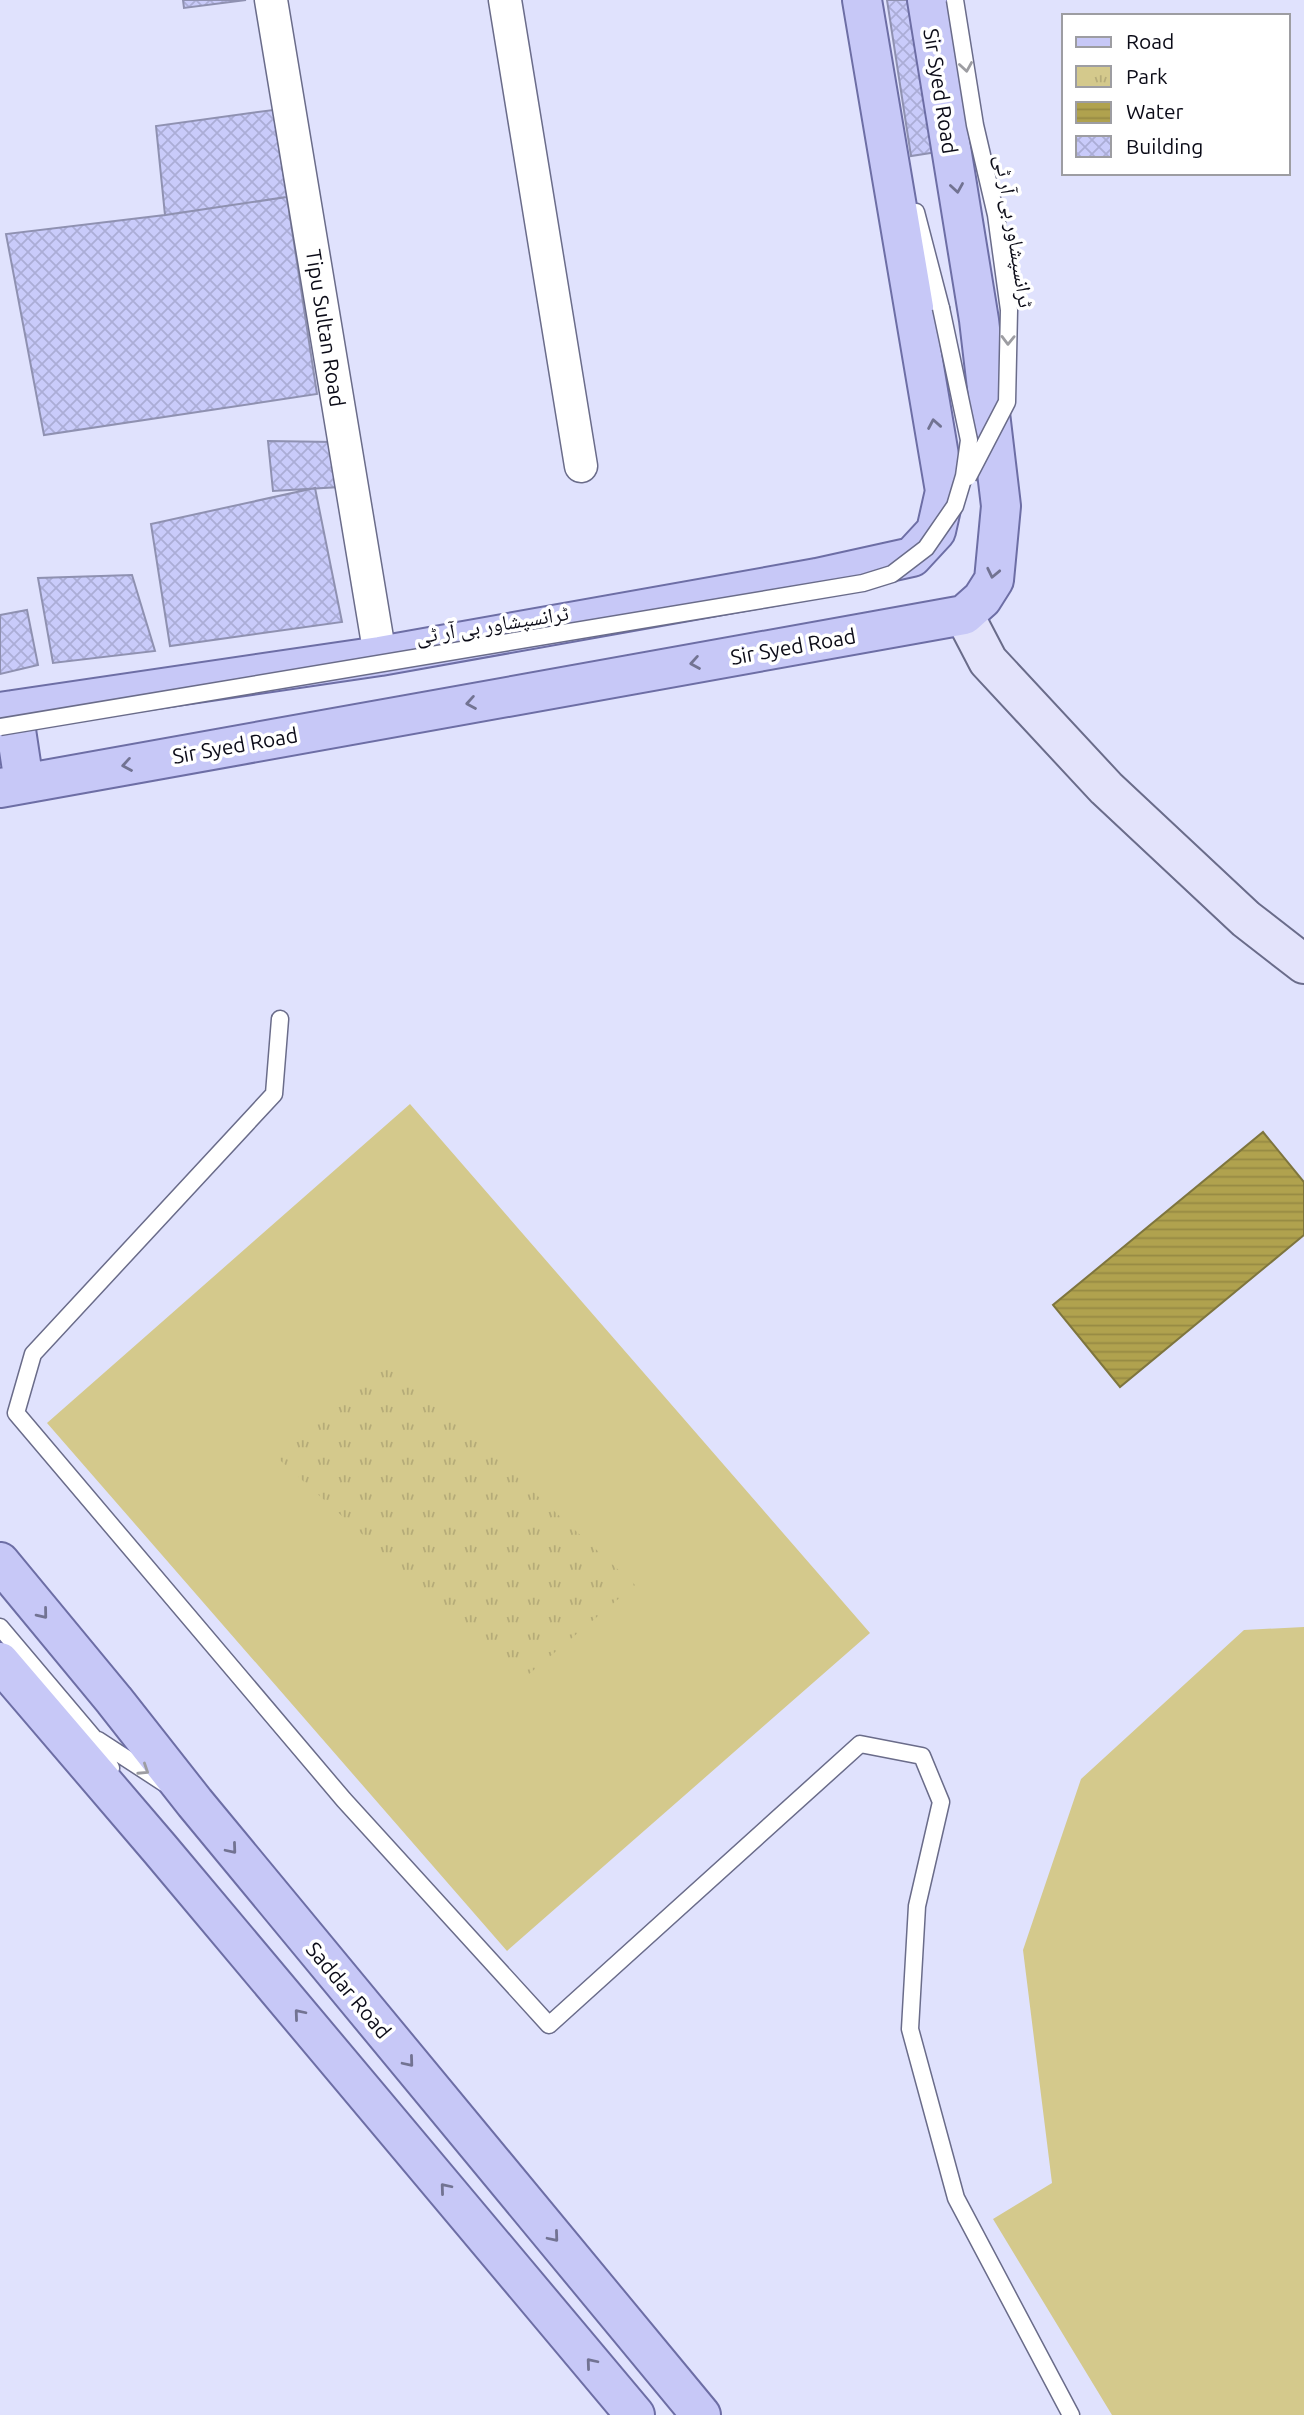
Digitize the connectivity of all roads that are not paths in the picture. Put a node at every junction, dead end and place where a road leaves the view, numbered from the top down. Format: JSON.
{"nodes":[{"id":1,"x":271,"y":0,"type":"edge"},
{"id":2,"x":505,"y":0,"type":"edge"},
{"id":3,"x":862,"y":0,"type":"edge"},
{"id":4,"x":927,"y":0,"type":"edge"},
{"id":5,"x":955,"y":0,"type":"edge"},
{"id":6,"x":911,"y":190,"type":"dead end"},
{"id":7,"x":581,"y":466,"type":"dead end"},
{"id":8,"x":956,"y":502,"type":"junction"},
{"id":9,"x":964,"y":615,"type":"junction"},
{"id":10,"x":380,"y":656,"type":"junction"},
{"id":11,"x":4,"y":717,"type":"edge"},
{"id":12,"x":12,"y":785,"type":"edge"},
{"id":13,"x":1304,"y":964,"type":"edge"},
{"id":14,"x":280,"y":1019,"type":"dead end"},
{"id":15,"x":0,"y":1562,"type":"edge"},
{"id":16,"x":0,"y":1627,"type":"edge"},
{"id":17,"x":0,"y":1662,"type":"edge"},
{"id":18,"x":93,"y":1737,"type":"junction"},
{"id":19,"x":195,"y":1803,"type":"junction"},
{"id":20,"x":160,"y":1849,"type":"junction"},
{"id":21,"x":635,"y":2415,"type":"edge"},
{"id":22,"x":701,"y":2415,"type":"edge"},
{"id":23,"x":1072,"y":2415,"type":"edge"}],
"edges":[{"from":1,"to":10,"type":"street","name":"Tipu Sultan Road"},
{"from":2,"to":7,"type":"street"},
{"from":10,"to":3,"type":"main road","one_way":true},
{"from":4,"to":9,"type":"main road","name":"Sir Syed Road","one_way":true},
{"from":5,"to":8,"type":"lane","name":"ٹرانسپشاور بی آر ٹی","one_way":true,"bridge":true},
{"from":6,"to":8,"type":"lane","name":"ٹرانسپشاور بی آر ٹی","bridge":true},
{"from":8,"to":11,"type":"lane","name":"ٹرانسپشاور بی آر ٹی","bridge":true},
{"from":9,"to":12,"type":"main road","name":"Sir Syed Road","one_way":true},
{"from":9,"to":13,"type":"street"},
{"from":10,"to":11,"type":"main road"},
{"from":11,"to":12,"type":"main road"},
{"from":14,"to":23,"type":"lane"},
{"from":15,"to":19,"type":"main road","name":"Saddar Road","one_way":true},
{"from":16,"to":18,"type":"lane"},
{"from":17,"to":20,"type":"main road"},
{"from":18,"to":19,"type":"lane","one_way":true},
{"from":18,"to":20,"type":"lane"},
{"from":19,"to":22,"type":"main road","name":"Saddar Road","one_way":true},
{"from":21,"to":20,"type":"main road","one_way":true}]}
